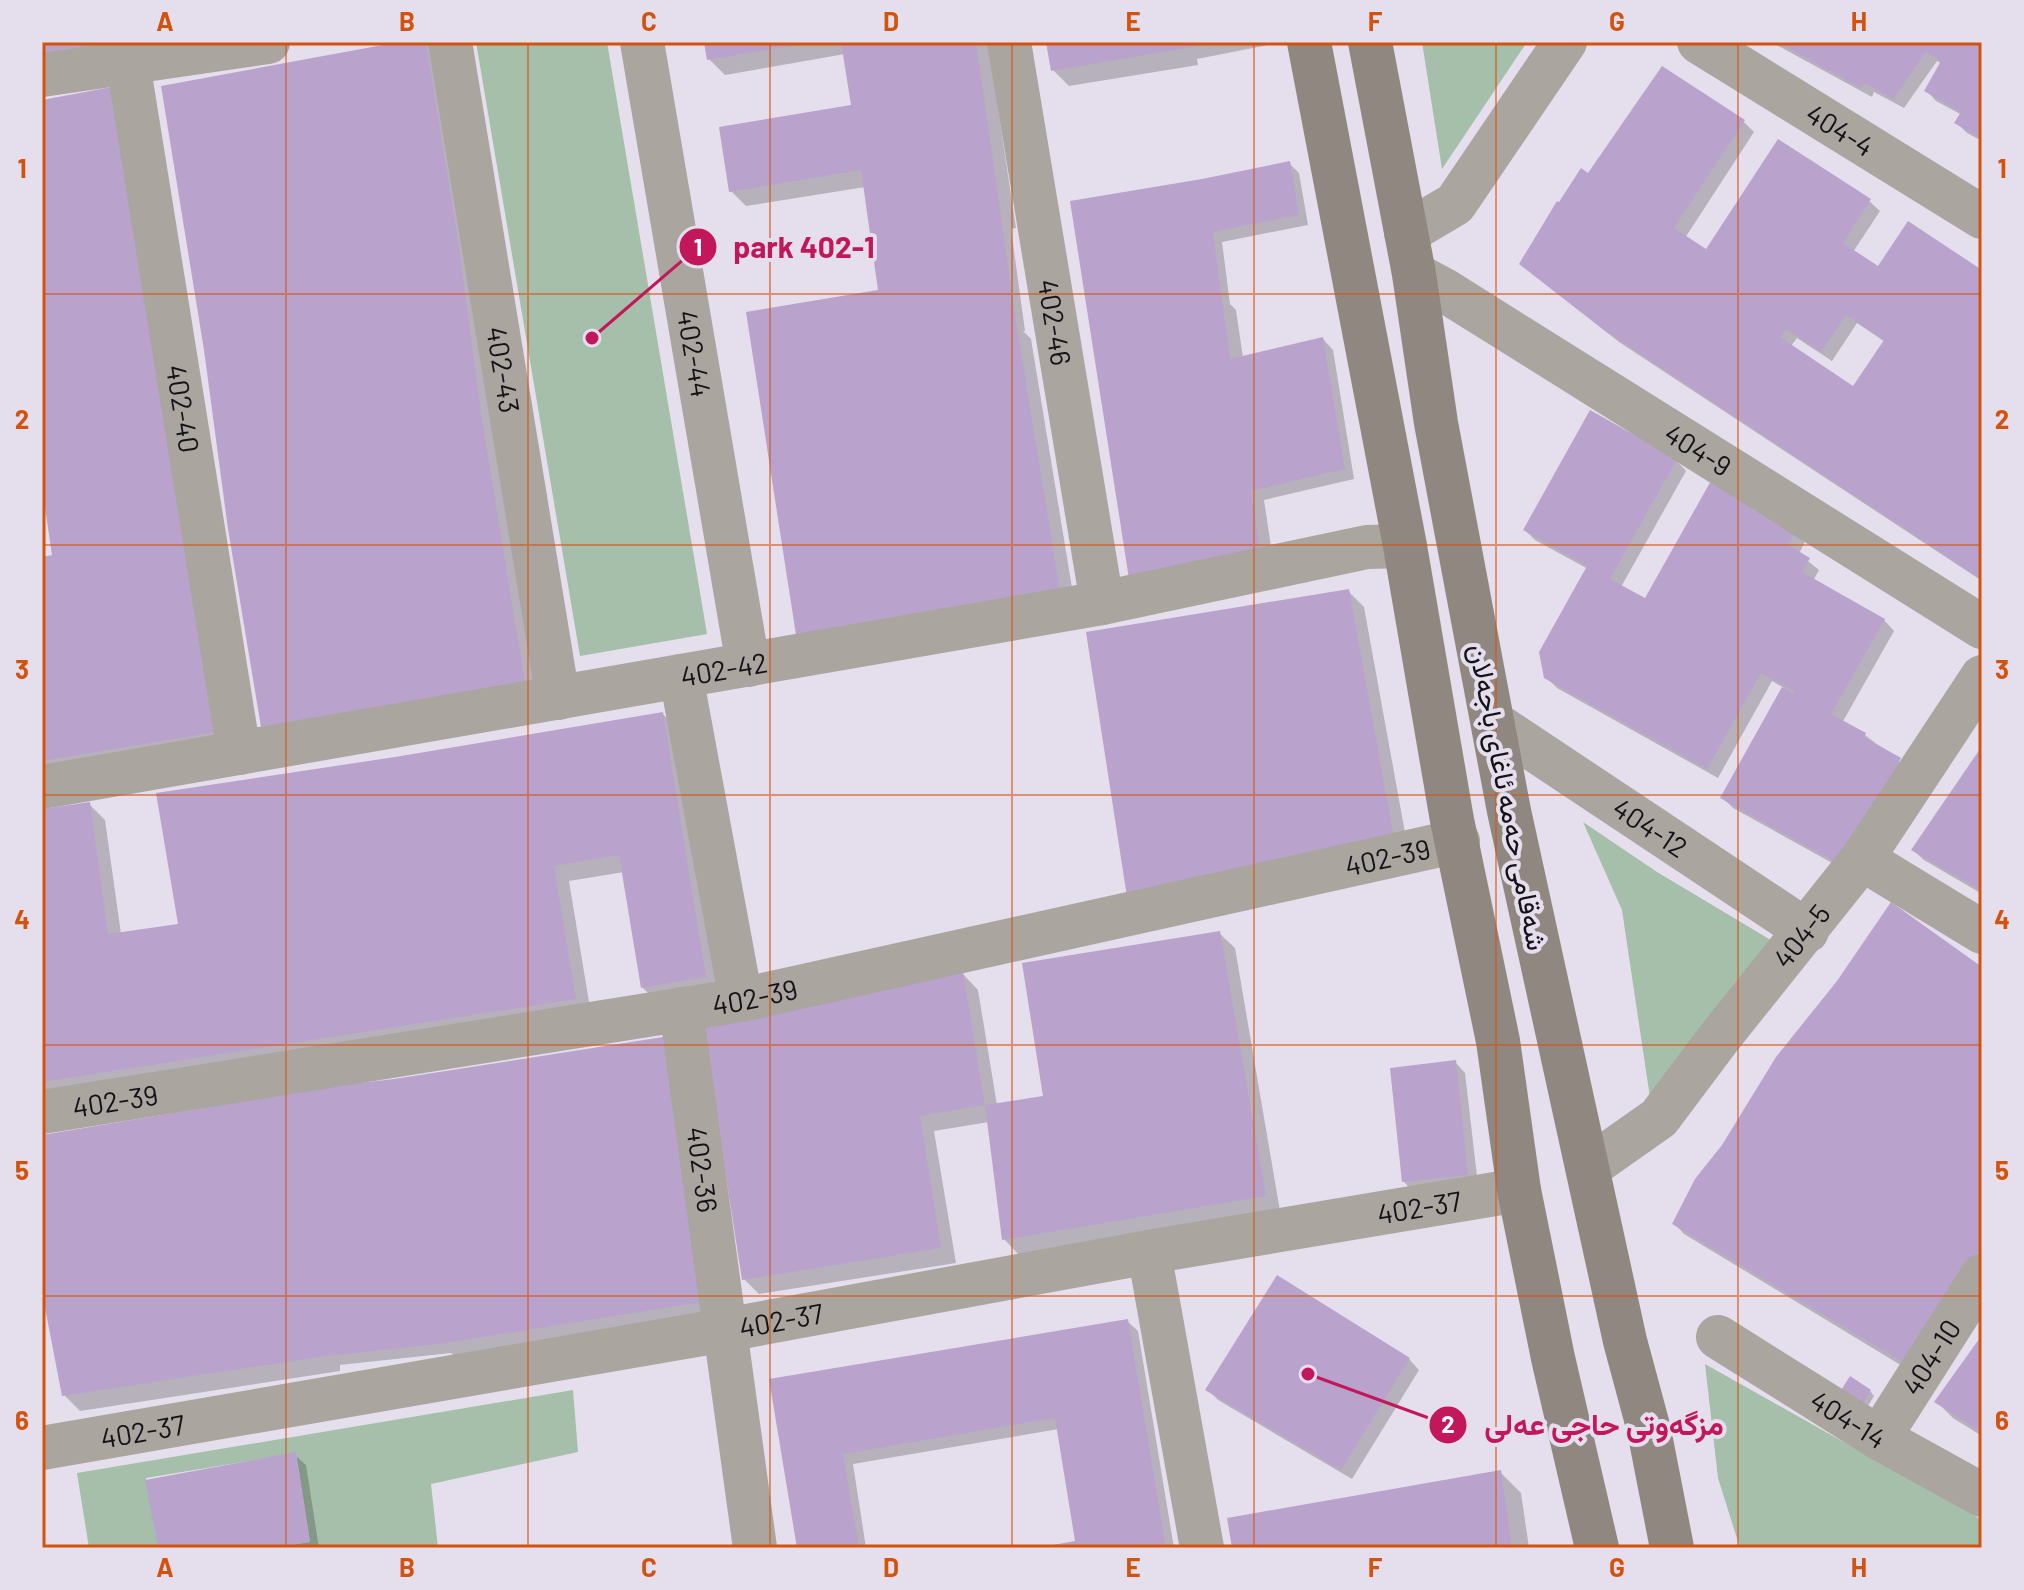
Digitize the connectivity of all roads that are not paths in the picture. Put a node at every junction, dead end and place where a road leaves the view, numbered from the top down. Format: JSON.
{"nodes":[{"id":1,"x":268,"y":42,"type":"edge"},
{"id":2,"x":450,"y":42,"type":"edge"},
{"id":3,"x":642,"y":42,"type":"edge"},
{"id":4,"x":1009,"y":42,"type":"edge"},
{"id":5,"x":1309,"y":42,"type":"edge"},
{"id":6,"x":1370,"y":42,"type":"edge"},
{"id":7,"x":1565,"y":42,"type":"edge"},
{"id":8,"x":1699,"y":42,"type":"edge"},
{"id":9,"x":128,"y":63,"type":"junction"},
{"id":10,"x":42,"y":75,"type":"edge"},
{"id":11,"x":1982,"y":217,"type":"edge"},
{"id":12,"x":1410,"y":254,"type":"junction"},
{"id":13,"x":1405,"y":546,"type":"junction"},
{"id":14,"x":1102,"y":603,"type":"junction"},
{"id":15,"x":1982,"y":627,"type":"edge"},
{"id":16,"x":748,"y":665,"type":"junction"},
{"id":17,"x":681,"y":676,"type":"junction"},
{"id":18,"x":1982,"y":677,"type":"edge"},
{"id":19,"x":558,"y":698,"type":"junction"},
{"id":20,"x":1494,"y":723,"type":"junction"},
{"id":21,"x":239,"y":753,"type":"junction"},
{"id":22,"x":42,"y":787,"type":"edge"},
{"id":23,"x":1458,"y":841,"type":"junction"},
{"id":24,"x":1862,"y":859,"type":"junction"},
{"id":25,"x":1807,"y":931,"type":"junction"},
{"id":26,"x":1982,"y":932,"type":"edge"},
{"id":27,"x":741,"y":1000,"type":"junction"},
{"id":28,"x":681,"y":1009,"type":"junction"},
{"id":29,"x":1556,"y":1030,"type":"junction"},
{"id":30,"x":1498,"y":1041,"type":"junction"},
{"id":31,"x":42,"y":1112,"type":"edge"},
{"id":32,"x":1588,"y":1168,"type":"junction"},
{"id":33,"x":1519,"y":1190,"type":"junction"},
{"id":34,"x":1149,"y":1252,"type":"junction"},
{"id":35,"x":1982,"y":1276,"type":"edge"},
{"id":36,"x":725,"y":1330,"type":"junction"},
{"id":37,"x":1718,"y":1337,"type":"dead end"},
{"id":38,"x":1879,"y":1438,"type":"junction"},
{"id":39,"x":42,"y":1448,"type":"edge"},
{"id":40,"x":1982,"y":1495,"type":"edge"},
{"id":41,"x":755,"y":1548,"type":"edge"},
{"id":42,"x":1202,"y":1548,"type":"edge"},
{"id":43,"x":1597,"y":1548,"type":"edge"},
{"id":44,"x":1672,"y":1548,"type":"edge"}],
"edges":[{"from":1,"to":9,"type":"street"},
{"from":2,"to":19,"type":"street","name":"402-43"},
{"from":3,"to":16,"type":"street","name":"402-44"},
{"from":4,"to":14,"type":"street","name":"402-46"},
{"from":5,"to":13,"type":"main road","name":"شەقامی حەمە ئاغای باجەلان"},
{"from":6,"to":12,"type":"main road","name":"شەقامی حەمە ئاغای باجەلان"},
{"from":7,"to":12,"type":"street"},
{"from":8,"to":11,"type":"street","name":"404-4"},
{"from":9,"to":10,"type":"street"},
{"from":9,"to":21,"type":"street","name":"402-40"},
{"from":12,"to":15,"type":"street","name":"404-9"},
{"from":12,"to":20,"type":"main road","name":"شەقامی حەمە ئاغای باجەلان"},
{"from":13,"to":14,"type":"street","name":"402-42"},
{"from":13,"to":23,"type":"main road","name":"شەقامی حەمە ئاغای باجەلان"},
{"from":14,"to":16,"type":"street","name":"402-42"},
{"from":16,"to":17,"type":"street","name":"402-42"},
{"from":17,"to":19,"type":"street","name":"402-42"},
{"from":17,"to":27,"type":"street"},
{"from":18,"to":24,"type":"street","name":"404-5"},
{"from":19,"to":21,"type":"street","name":"402-42"},
{"from":20,"to":25,"type":"street","name":"404-12"},
{"from":20,"to":29,"type":"main road","name":"شەقامی حەمە ئاغای باجەلان"},
{"from":21,"to":22,"type":"street","name":"402-42"},
{"from":23,"to":27,"type":"street","name":"402-39"},
{"from":23,"to":30,"type":"main road","name":"شەقامی حەمە ئاغای باجەلان"},
{"from":24,"to":25,"type":"street","name":"404-5"},
{"from":24,"to":26,"type":"street"},
{"from":25,"to":32,"type":"street","name":"404-5"},
{"from":27,"to":28,"type":"street","name":"402-39"},
{"from":28,"to":31,"type":"street","name":"402-39"},
{"from":28,"to":36,"type":"street","name":"402-36"},
{"from":29,"to":30,"type":"main road"},
{"from":29,"to":32,"type":"main road","name":"شەقامی حەمە ئاغای باجەلان"},
{"from":30,"to":33,"type":"main road","name":"شەقامی حەمە ئاغای باجەلان"},
{"from":32,"to":44,"type":"main road","name":"شەقامی حەمە ئاغای باجەلان"},
{"from":33,"to":34,"type":"street","name":"402-37"},
{"from":33,"to":43,"type":"main road","name":"شەقامی حەمە ئاغای باجەلان"},
{"from":34,"to":36,"type":"street","name":"402-37"},
{"from":34,"to":42,"type":"street"},
{"from":35,"to":38,"type":"street","name":"404-10"},
{"from":36,"to":39,"type":"street","name":"402-37"},
{"from":36,"to":41,"type":"street","name":"402-36"},
{"from":37,"to":38,"type":"street","name":"404-14"},
{"from":38,"to":40,"type":"street","name":"404-14"}]}
